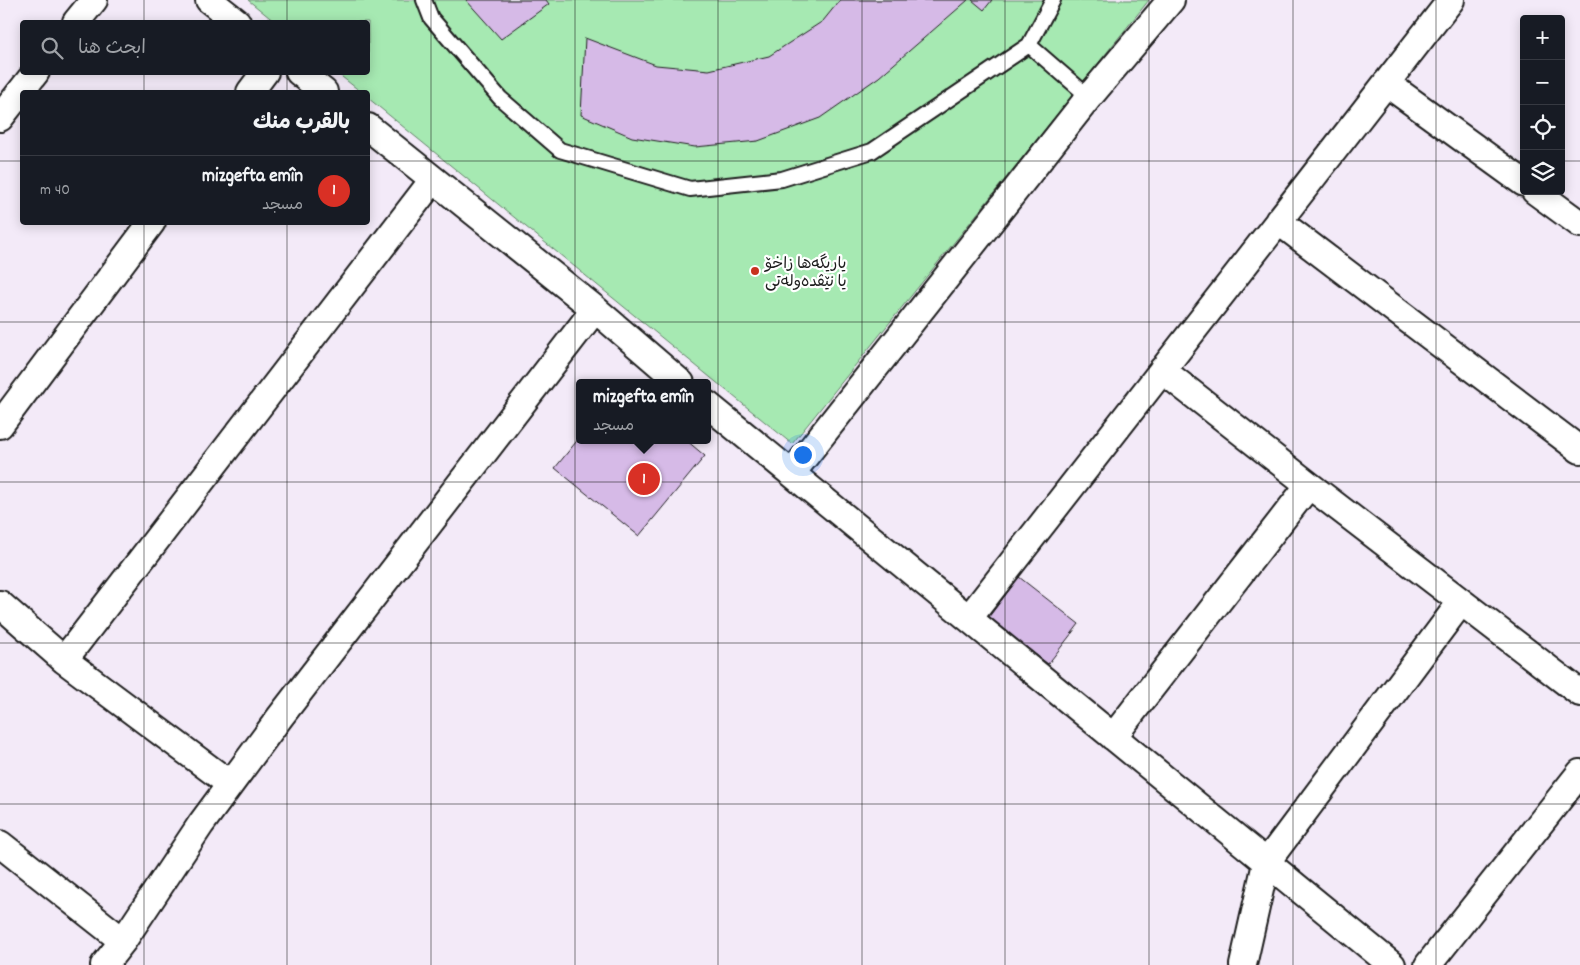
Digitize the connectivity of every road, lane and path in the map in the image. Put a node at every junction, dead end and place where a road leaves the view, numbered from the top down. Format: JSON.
{"nodes":[{"id":1,"x":94,"y":0,"type":"edge"},
{"id":2,"x":209,"y":0,"type":"edge"},
{"id":3,"x":424,"y":0,"type":"edge"},
{"id":4,"x":1053,"y":0,"type":"edge"},
{"id":5,"x":1171,"y":0,"type":"edge"},
{"id":6,"x":1450,"y":0,"type":"edge"},
{"id":7,"x":78,"y":20,"type":"edge"},
{"id":8,"x":234,"y":20,"type":"edge"},
{"id":9,"x":1030,"y":45,"type":"junction"},
{"id":10,"x":34,"y":75,"type":"edge"},
{"id":11,"x":263,"y":75,"type":"edge"},
{"id":12,"x":303,"y":75,"type":"edge"},
{"id":13,"x":1386,"y":83,"type":"junction"},
{"id":14,"x":22,"y":90,"type":"edge"},
{"id":15,"x":252,"y":90,"type":"edge"},
{"id":16,"x":322,"y":90,"type":"edge"},
{"id":17,"x":20,"y":92,"type":"edge"},
{"id":18,"x":1089,"y":97,"type":"junction"},
{"id":19,"x":0,"y":118,"type":"edge"},
{"id":20,"x":370,"y":130,"type":"edge"},
{"id":21,"x":433,"y":180,"type":"junction"},
{"id":22,"x":1520,"y":180,"type":"edge"},
{"id":23,"x":1540,"y":195,"type":"edge"},
{"id":24,"x":1278,"y":221,"type":"junction"},
{"id":25,"x":1580,"y":224,"type":"edge"},
{"id":26,"x":150,"y":225,"type":"edge"},
{"id":27,"x":595,"y":309,"type":"junction"},
{"id":28,"x":1162,"y":370,"type":"junction"},
{"id":29,"x":677,"y":379,"type":"edge"},
{"id":30,"x":711,"y":407,"type":"edge"},
{"id":31,"x":0,"y":425,"type":"edge"},
{"id":32,"x":1580,"y":450,"type":"edge"},
{"id":33,"x":792,"y":473,"type":"junction"},
{"id":34,"x":1309,"y":486,"type":"junction"},
{"id":35,"x":1461,"y":602,"type":"junction"},
{"id":36,"x":0,"y":604,"type":"edge"},
{"id":37,"x":969,"y":618,"type":"junction"},
{"id":38,"x":64,"y":660,"type":"junction"},
{"id":39,"x":1580,"y":693,"type":"edge"},
{"id":40,"x":1112,"y":737,"type":"junction"},
{"id":41,"x":1580,"y":773,"type":"edge"},
{"id":42,"x":230,"y":784,"type":"junction"},
{"id":43,"x":0,"y":844,"type":"edge"},
{"id":44,"x":1266,"y":862,"type":"junction"},
{"id":45,"x":123,"y":941,"type":"junction"},
{"id":46,"x":106,"y":964,"type":"edge"},
{"id":47,"x":1243,"y":965,"type":"edge"},
{"id":48,"x":1392,"y":965,"type":"edge"},
{"id":49,"x":1428,"y":965,"type":"edge"}],
"edges":[{"from":1,"to":7,"type":"street"},
{"from":2,"to":8,"type":"street"},
{"from":3,"to":9,"type":"lane"},
{"from":4,"to":9,"type":"lane"},
{"from":5,"to":18,"type":"street"},
{"from":6,"to":13,"type":"street"},
{"from":9,"to":18,"type":"lane"},
{"from":10,"to":14,"type":"street"},
{"from":11,"to":15,"type":"street"},
{"from":12,"to":16,"type":"street"},
{"from":13,"to":22,"type":"street"},
{"from":13,"to":24,"type":"street"},
{"from":17,"to":19,"type":"street"},
{"from":18,"to":33,"type":"street"},
{"from":20,"to":21,"type":"street"},
{"from":21,"to":27,"type":"street"},
{"from":21,"to":38,"type":"street"},
{"from":23,"to":25,"type":"street"},
{"from":24,"to":28,"type":"street"},
{"from":24,"to":32,"type":"street"},
{"from":26,"to":31,"type":"street"},
{"from":27,"to":29,"type":"street"},
{"from":27,"to":42,"type":"street"},
{"from":28,"to":34,"type":"street"},
{"from":28,"to":37,"type":"street"},
{"from":30,"to":33,"type":"street"},
{"from":33,"to":37,"type":"street"},
{"from":34,"to":35,"type":"street"},
{"from":34,"to":40,"type":"street"},
{"from":35,"to":39,"type":"street"},
{"from":35,"to":44,"type":"street"},
{"from":36,"to":38,"type":"street"},
{"from":37,"to":40,"type":"street"},
{"from":38,"to":42,"type":"street"},
{"from":40,"to":44,"type":"street"},
{"from":41,"to":49,"type":"street"},
{"from":42,"to":45,"type":"street"},
{"from":43,"to":45,"type":"street"},
{"from":44,"to":47,"type":"street"},
{"from":44,"to":48,"type":"street"},
{"from":45,"to":46,"type":"street"}]}
